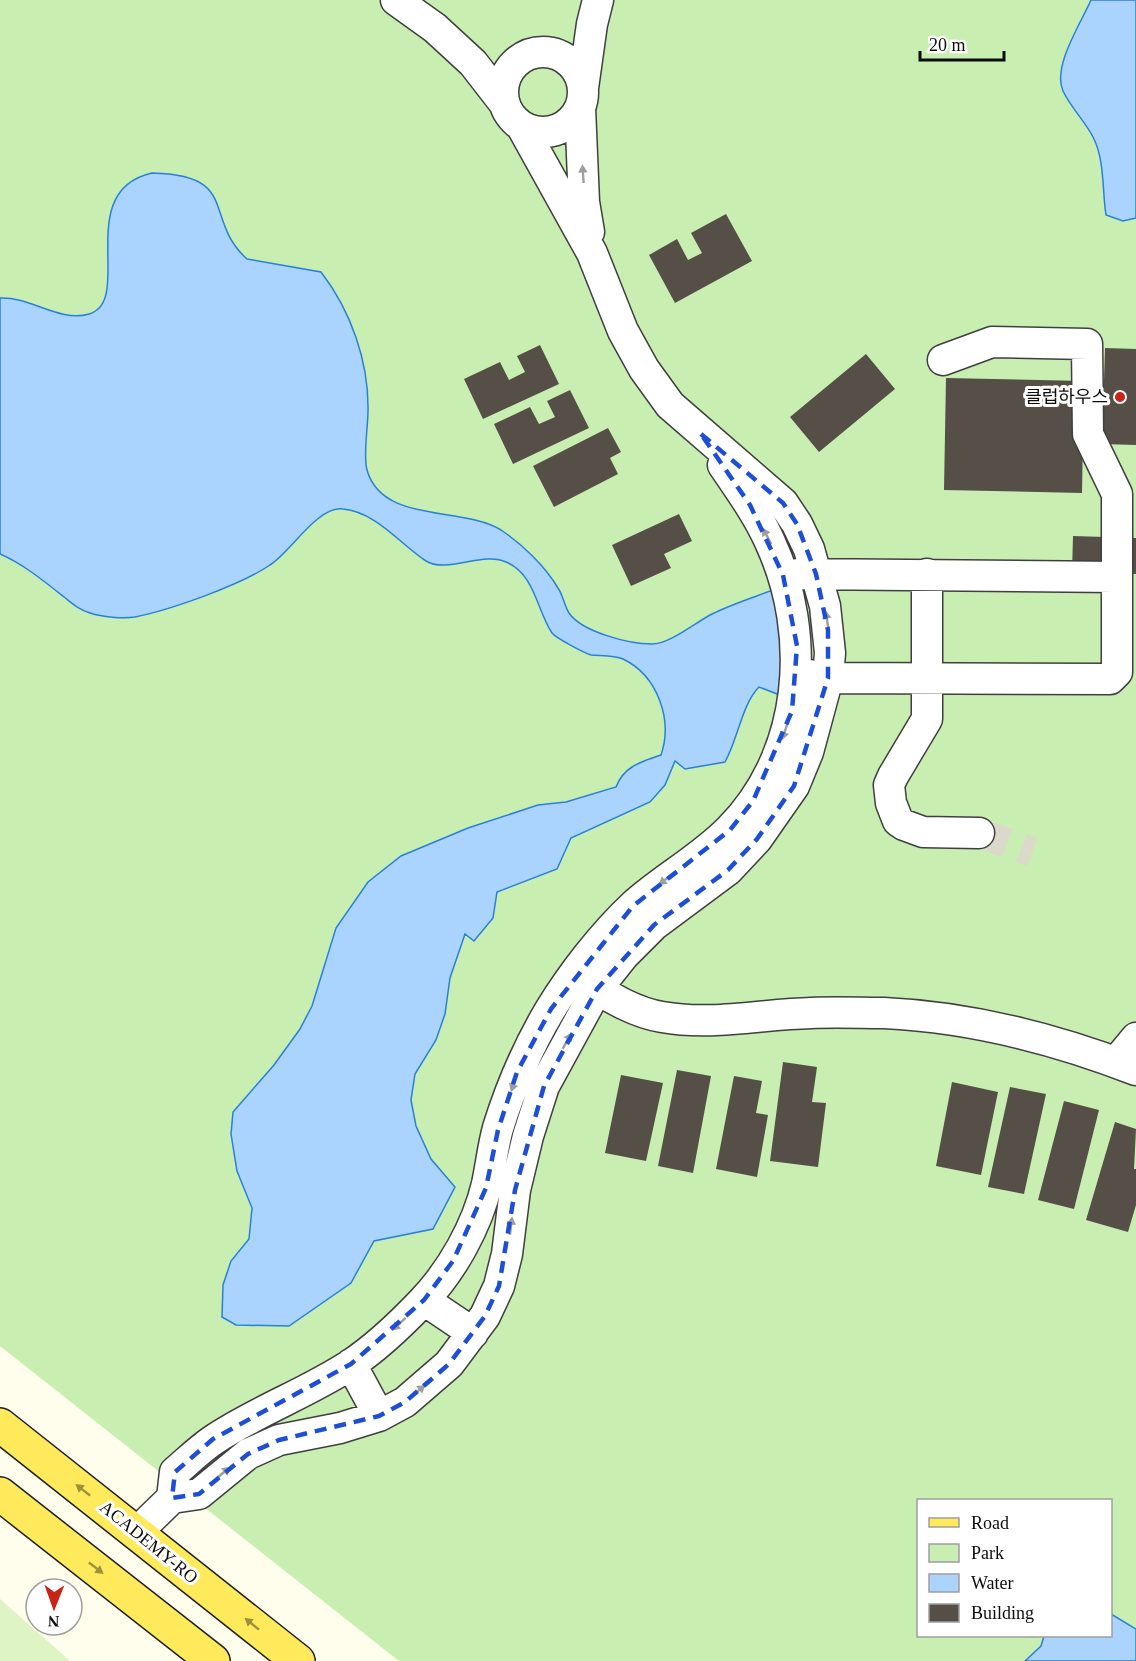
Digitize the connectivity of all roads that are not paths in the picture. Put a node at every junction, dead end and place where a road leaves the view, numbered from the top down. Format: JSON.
{"nodes":[{"id":1,"x":396,"y":0,"type":"edge"},
{"id":2,"x":595,"y":12,"type":"edge"},
{"id":3,"x":551,"y":53,"type":"junction"},
{"id":4,"x":473,"y":63,"type":"junction"},
{"id":5,"x":513,"y":65,"type":"junction"},
{"id":6,"x":582,"y":98,"type":"junction"},
{"id":7,"x":504,"y":103,"type":"junction"},
{"id":8,"x":522,"y":126,"type":"junction"},
{"id":9,"x":592,"y":253,"type":"junction"},
{"id":10,"x":943,"y":360,"type":"dead end"},
{"id":11,"x":701,"y":434,"type":"junction"},
{"id":12,"x":816,"y":574,"type":"junction"},
{"id":13,"x":927,"y":574,"type":"junction"},
{"id":14,"x":783,"y":575,"type":"junction"},
{"id":15,"x":1116,"y":577,"type":"junction"},
{"id":16,"x":797,"y":674,"type":"junction"},
{"id":17,"x":928,"y":677,"type":"junction"},
{"id":18,"x":828,"y":678,"type":"junction"},
{"id":19,"x":979,"y":833,"type":"tunnel mouth"},
{"id":20,"x":586,"y":982,"type":"junction"},
{"id":21,"x":1136,"y":1038,"type":"edge"},
{"id":22,"x":1126,"y":1066,"type":"edge"},
{"id":23,"x":424,"y":1300,"type":"junction"},
{"id":24,"x":473,"y":1334,"type":"junction"},
{"id":25,"x":351,"y":1364,"type":"junction"},
{"id":26,"x":379,"y":1416,"type":"junction"},
{"id":27,"x":0,"y":1425,"type":"edge"},
{"id":28,"x":0,"y":1494,"type":"edge"},
{"id":29,"x":172,"y":1498,"type":"junction"},
{"id":30,"x":137,"y":1532,"type":"junction"},
{"id":31,"x":213,"y":1661,"type":"edge"},
{"id":32,"x":297,"y":1661,"type":"edge"}],
"edges":[{"from":1,"to":4,"type":"street"},
{"from":2,"to":3,"type":"street"},
{"from":2,"to":6,"type":"street"},
{"from":3,"to":5,"type":"street"},
{"from":3,"to":6,"type":"street"},
{"from":4,"to":5,"type":"street"},
{"from":4,"to":7,"type":"street"},
{"from":5,"to":7,"type":"street"},
{"from":6,"to":8,"type":"street"},
{"from":9,"to":6,"type":"street","one_way":true},
{"from":7,"to":8,"type":"street"},
{"from":8,"to":9,"type":"street"},
{"from":9,"to":11,"type":"street"},
{"from":10,"to":15,"type":"street"},
{"from":11,"to":12,"type":"street"},
{"from":14,"to":11,"type":"street","one_way":true},
{"from":12,"to":13,"type":"street"},
{"from":12,"to":14,"type":"street"},
{"from":18,"to":12,"type":"street","one_way":true},
{"from":13,"to":15,"type":"street"},
{"from":13,"to":17,"type":"street"},
{"from":14,"to":16,"type":"street"},
{"from":15,"to":17,"type":"street"},
{"from":16,"to":18,"type":"street"},
{"from":16,"to":20,"type":"street","one_way":true},
{"from":17,"to":18,"type":"street"},
{"from":17,"to":19,"type":"street"},
{"from":18,"to":20,"type":"street"},
{"from":20,"to":22,"type":"street"},
{"from":20,"to":23,"type":"street","one_way":true},
{"from":24,"to":20,"type":"street","one_way":true},
{"from":21,"to":22,"type":"street"},
{"from":23,"to":24,"type":"street"},
{"from":23,"to":25,"type":"street","one_way":true},
{"from":26,"to":24,"type":"street","one_way":true},
{"from":25,"to":26,"type":"street"},
{"from":25,"to":29,"type":"street"},
{"from":29,"to":26,"type":"street","one_way":true},
{"from":30,"to":27,"type":"main road","name":"ACADEMY-RO","one_way":true},
{"from":28,"to":31,"type":"main road","one_way":true},
{"from":29,"to":30,"type":"street"},
{"from":32,"to":30,"type":"main road","name":"ACADEMY-RO","one_way":true}]}
